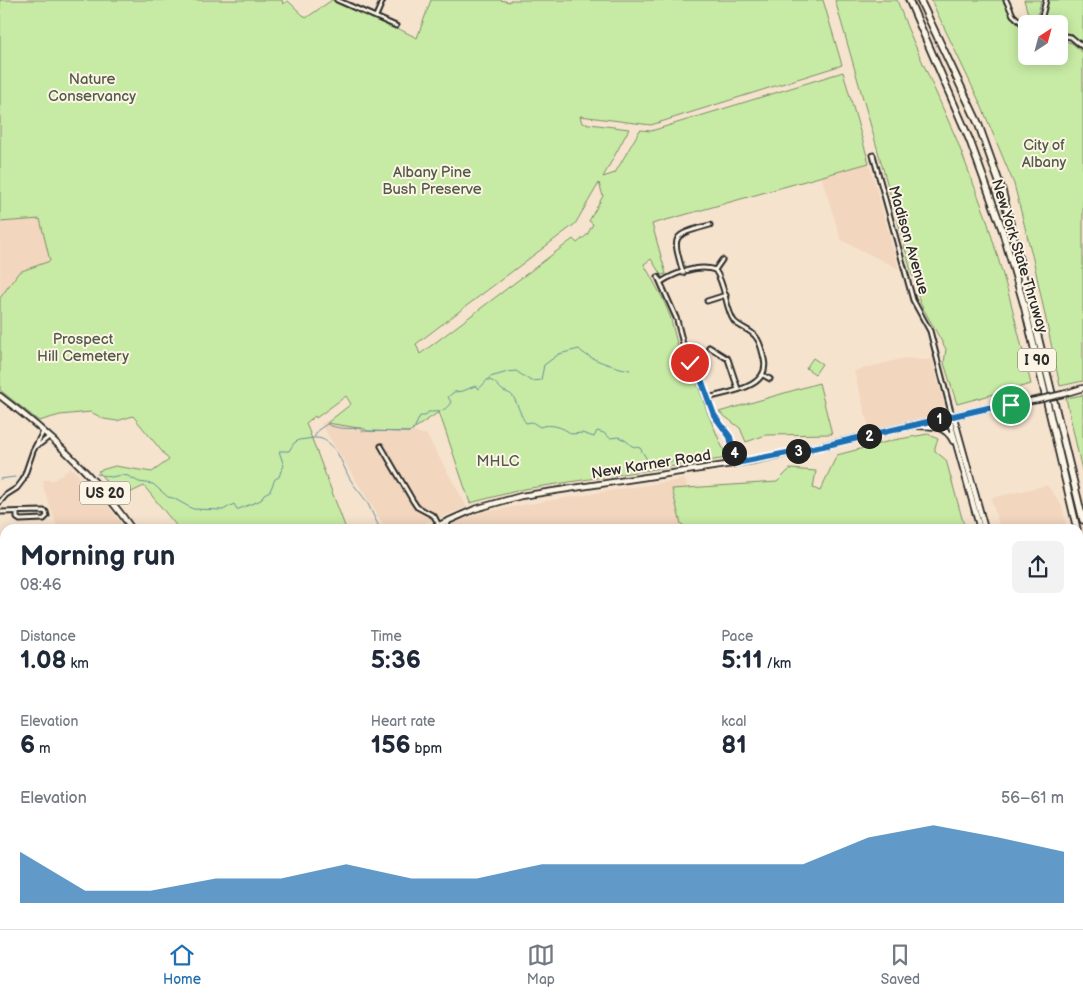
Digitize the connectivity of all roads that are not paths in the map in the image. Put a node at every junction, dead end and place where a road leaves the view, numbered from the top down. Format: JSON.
{"nodes":[{"id":1,"x":337,"y":0,"type":"edge"},
{"id":2,"x":383,"y":0,"type":"edge"},
{"id":3,"x":909,"y":0,"type":"edge"},
{"id":4,"x":920,"y":0,"type":"edge"},
{"id":5,"x":1006,"y":0,"type":"edge"},
{"id":6,"x":1046,"y":0,"type":"edge"},
{"id":7,"x":1042,"y":15,"type":"edge"},
{"id":8,"x":376,"y":16,"type":"junction"},
{"id":9,"x":1018,"y":20,"type":"edge"},
{"id":10,"x":396,"y":26,"type":"dead end"},
{"id":11,"x":1068,"y":36,"type":"edge"},
{"id":12,"x":1083,"y":47,"type":"edge"},
{"id":13,"x":873,"y":155,"type":"dead end"},
{"id":14,"x":710,"y":225,"type":"dead end"},
{"id":15,"x":722,"y":260,"type":"dead end"},
{"id":16,"x":715,"y":270,"type":"junction"},
{"id":17,"x":683,"y":273,"type":"junction"},
{"id":18,"x":658,"y":277,"type":"dead end"},
{"id":19,"x":661,"y":282,"type":"junction"},
{"id":20,"x":726,"y":295,"type":"junction"},
{"id":21,"x":707,"y":301,"type":"dead end"},
{"id":22,"x":709,"y":347,"type":"dead end"},
{"id":23,"x":763,"y":375,"type":"junction"},
{"id":24,"x":770,"y":379,"type":"dead end"},
{"id":25,"x":1083,"y":388,"type":"edge"},
{"id":26,"x":738,"y":389,"type":"junction"},
{"id":27,"x":0,"y":396,"type":"edge"},
{"id":28,"x":707,"y":398,"type":"junction"},
{"id":29,"x":952,"y":416,"type":"junction"},
{"id":30,"x":906,"y":427,"type":"junction"},
{"id":31,"x":43,"y":432,"type":"junction"},
{"id":32,"x":49,"y":437,"type":"junction"},
{"id":33,"x":37,"y":445,"type":"junction"},
{"id":34,"x":381,"y":446,"type":"dead end"},
{"id":35,"x":736,"y":463,"type":"junction"},
{"id":36,"x":962,"y":463,"type":"junction"},
{"id":37,"x":0,"y":502,"type":"edge"},
{"id":38,"x":0,"y":512,"type":"edge"},
{"id":39,"x":17,"y":512,"type":"junction"},
{"id":40,"x":450,"y":520,"type":"junction"},
{"id":41,"x":1083,"y":520,"type":"edge"},
{"id":42,"x":128,"y":524,"type":"edge"},
{"id":43,"x":438,"y":524,"type":"edge"},
{"id":44,"x":444,"y":524,"type":"edge"},
{"id":45,"x":448,"y":524,"type":"edge"},
{"id":46,"x":979,"y":524,"type":"edge"},
{"id":47,"x":984,"y":524,"type":"edge"},
{"id":48,"x":1076,"y":524,"type":"edge"}],
"edges":[{"from":1,"to":8,"type":"street"},
{"from":2,"to":8,"type":"street"},
{"from":3,"to":48,"type":"highway","name":"New York State Thruway","number":"I 90"},
{"from":4,"to":41,"type":"highway","name":"New York State Thruway","number":"I 90"},
{"from":5,"to":9,"type":"street"},
{"from":6,"to":7,"type":"street"},
{"from":8,"to":10,"type":"street"},
{"from":11,"to":12,"type":"street"},
{"from":13,"to":29,"type":"street","name":"Madison Avenue"},
{"from":14,"to":17,"type":"street"},
{"from":15,"to":16,"type":"street"},
{"from":16,"to":17,"type":"street"},
{"from":16,"to":20,"type":"street"},
{"from":17,"to":19,"type":"street"},
{"from":18,"to":19,"type":"street"},
{"from":19,"to":28,"type":"street"},
{"from":20,"to":21,"type":"street"},
{"from":20,"to":23,"type":"street"},
{"from":22,"to":26,"type":"street"},
{"from":23,"to":24,"type":"street"},
{"from":23,"to":26,"type":"street"},
{"from":25,"to":29,"type":"main road","name":"New Karner Road","bridge":true},
{"from":26,"to":28,"type":"street"},
{"from":27,"to":31,"type":"main road","number":"US 20"},
{"from":28,"to":35,"type":"street"},
{"from":29,"to":30,"type":"main road","name":"New Karner Road"},
{"from":29,"to":36,"type":"main road"},
{"from":29,"to":47,"type":"main road"},
{"from":30,"to":35,"type":"main road","name":"New Karner Road"},
{"from":30,"to":36,"type":"main road"},
{"from":31,"to":32,"type":"main road","number":"US 20"},
{"from":31,"to":33,"type":"street"},
{"from":32,"to":33,"type":"street"},
{"from":32,"to":42,"type":"main road","number":"US 20"},
{"from":33,"to":37,"type":"street"},
{"from":34,"to":43,"type":"street"},
{"from":35,"to":40,"type":"main road","name":"New Karner Road"},
{"from":36,"to":46,"type":"main road"},
{"from":38,"to":39,"type":"street"},
{"from":39,"to":39,"type":"street"},
{"from":40,"to":44,"type":"main road","name":"New Karner Road"},
{"from":40,"to":45,"type":"street"}]}
